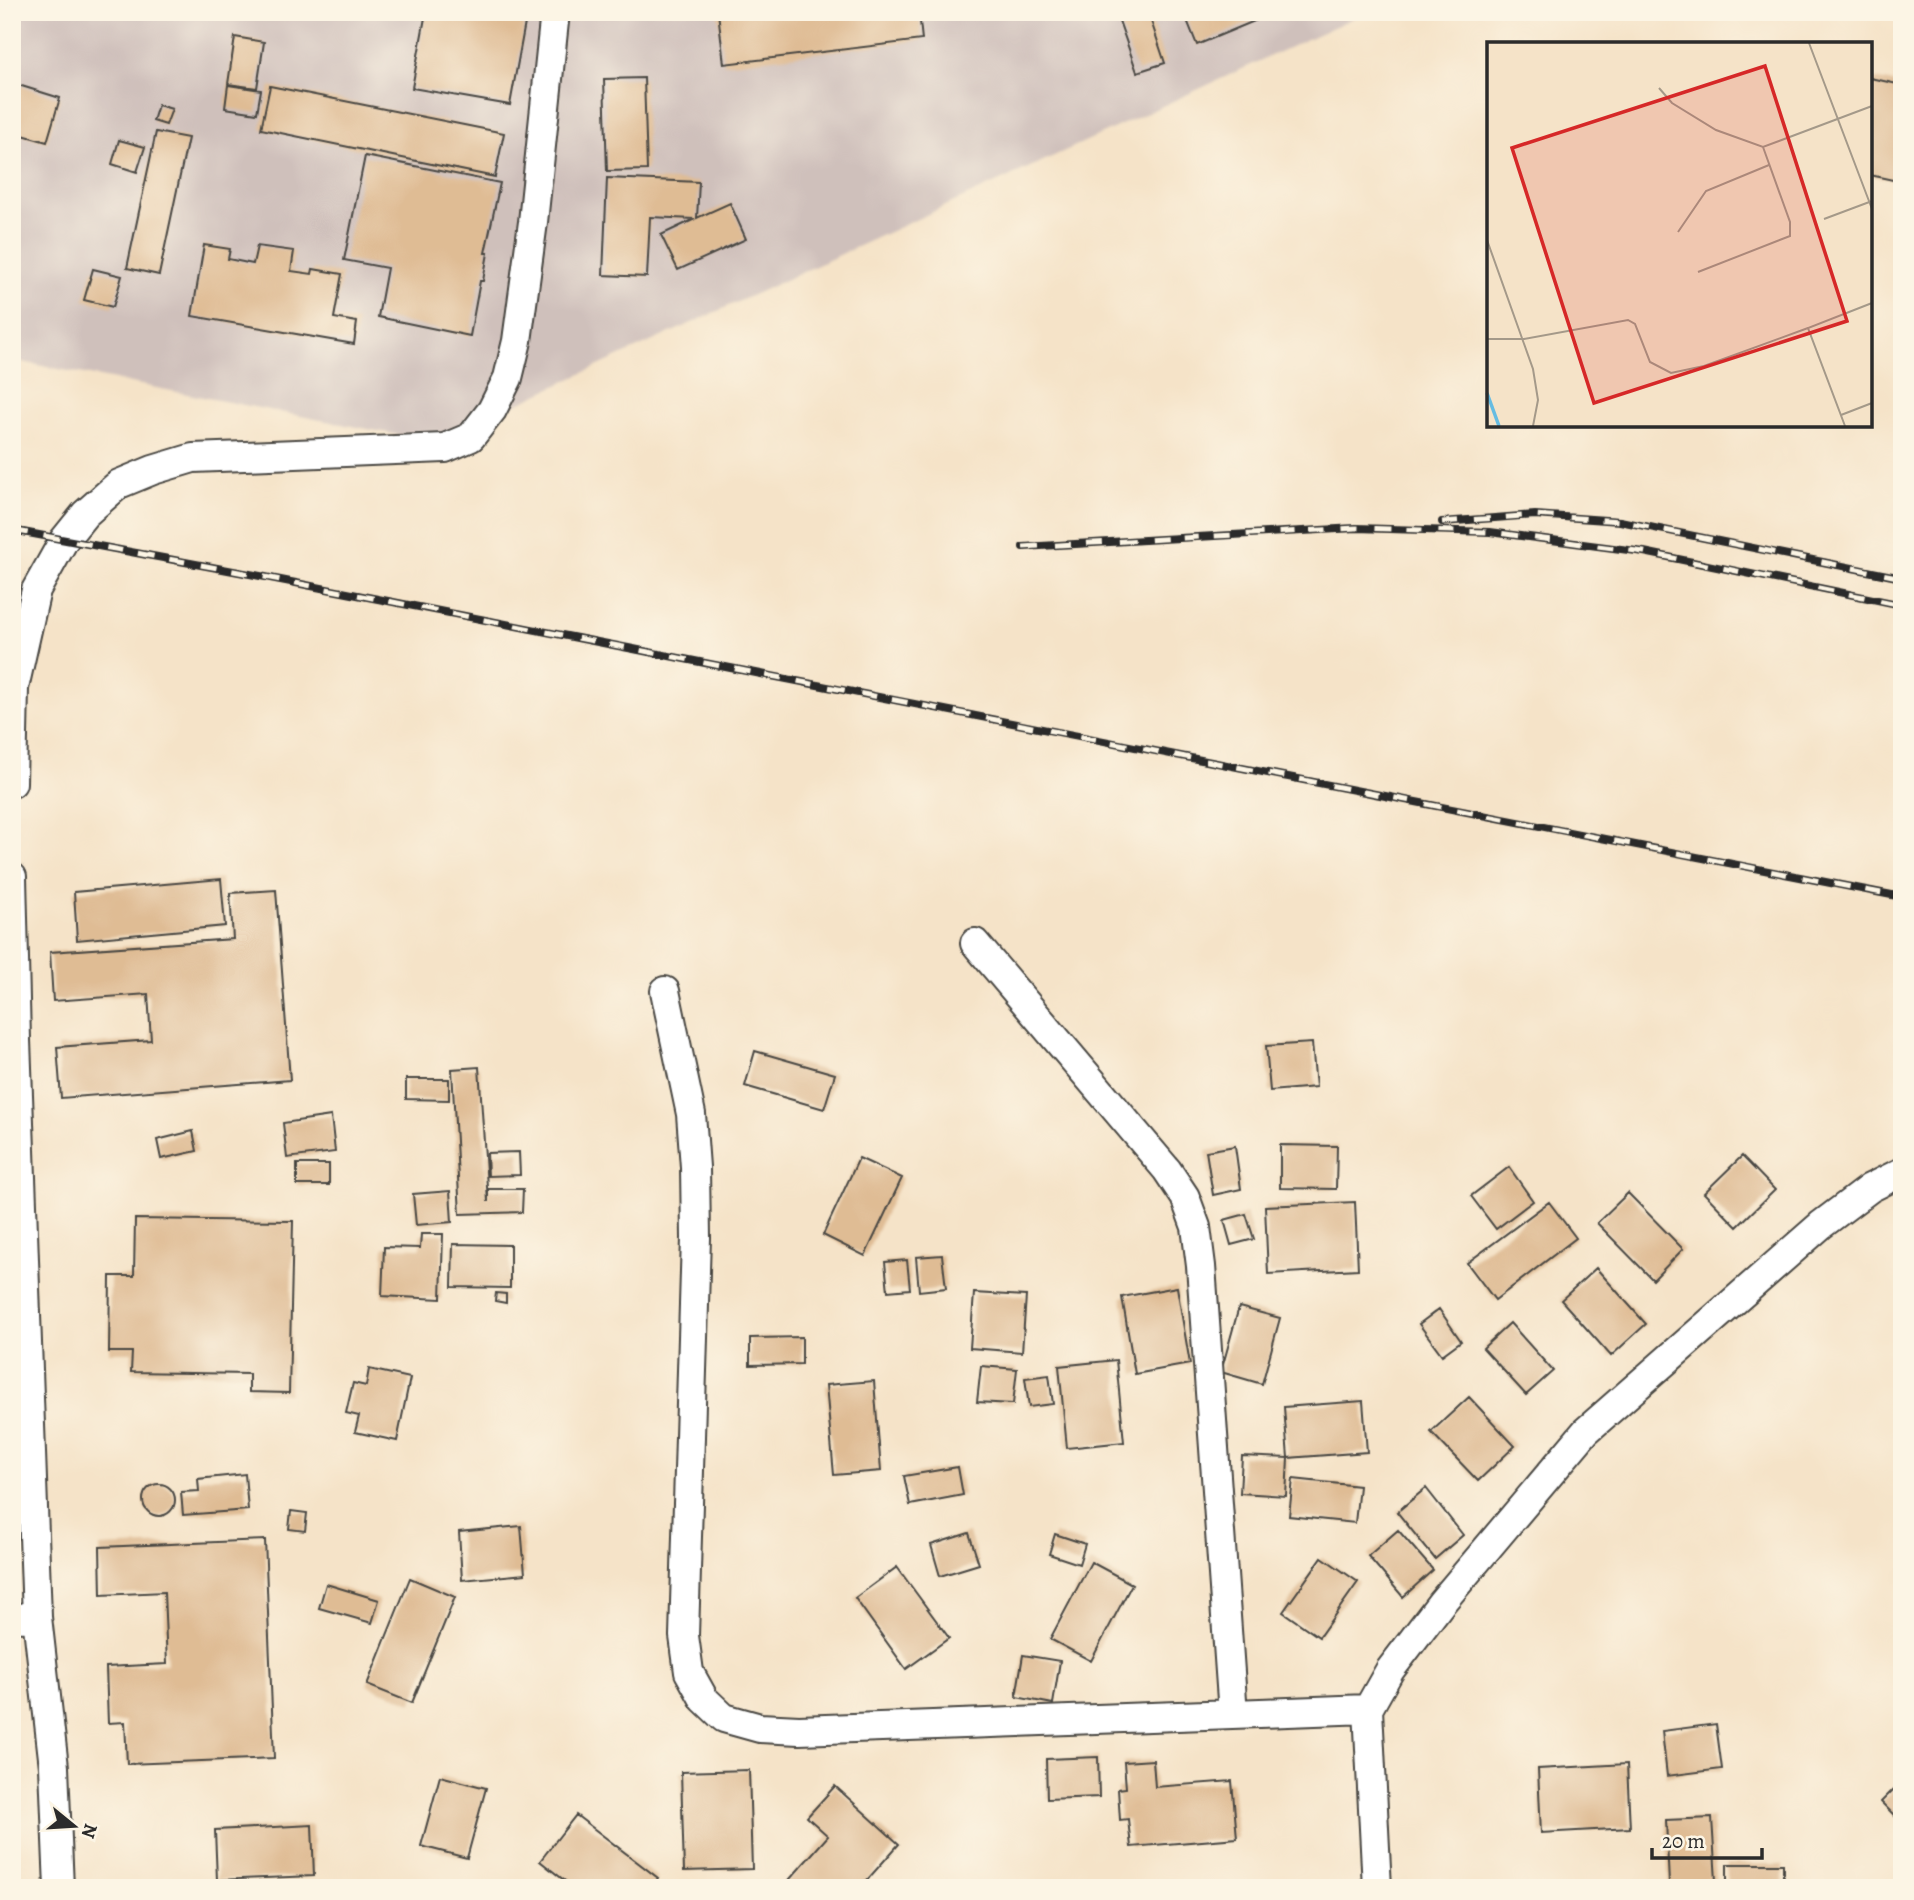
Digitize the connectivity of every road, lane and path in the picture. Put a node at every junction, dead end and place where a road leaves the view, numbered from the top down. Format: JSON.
{"nodes":[{"id":1,"x":555,"y":12,"type":"edge"},
{"id":2,"x":12,"y":783,"type":"edge"},
{"id":3,"x":12,"y":877,"type":"edge"},
{"id":4,"x":975,"y":943,"type":"dead end"},
{"id":5,"x":665,"y":991,"type":"dead end"},
{"id":6,"x":1902,"y":1172,"type":"edge"},
{"id":7,"x":25,"y":1618,"type":"edge"},
{"id":8,"x":1368,"y":1709,"type":"junction"},
{"id":9,"x":1233,"y":1714,"type":"junction"},
{"id":10,"x":60,"y":1888,"type":"edge"},
{"id":11,"x":1377,"y":1888,"type":"edge"}],
"edges":[{"from":1,"to":2,"type":"street"},
{"from":3,"to":7,"type":"street"},
{"from":4,"to":9,"type":"street"},
{"from":5,"to":9,"type":"street"},
{"from":6,"to":8,"type":"street"},
{"from":7,"to":10,"type":"street"},
{"from":8,"to":9,"type":"street"},
{"from":8,"to":11,"type":"street"}]}
